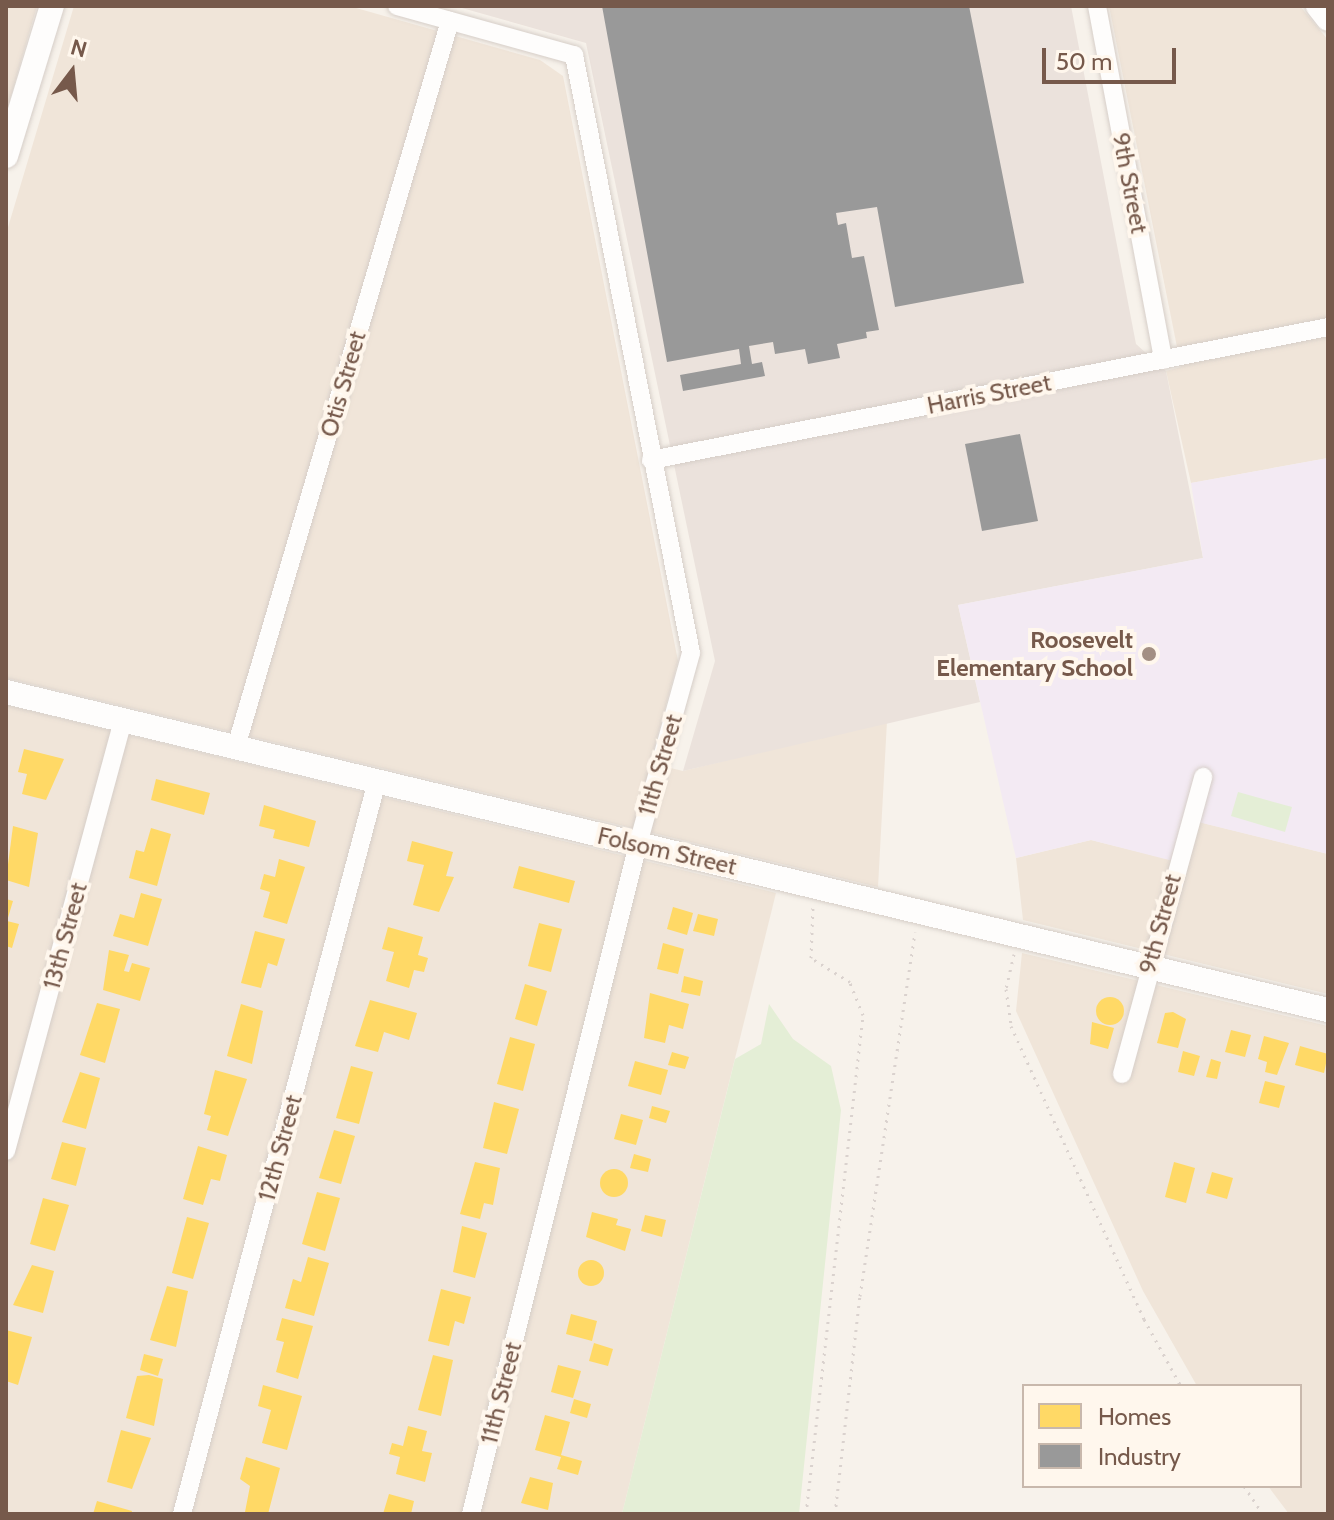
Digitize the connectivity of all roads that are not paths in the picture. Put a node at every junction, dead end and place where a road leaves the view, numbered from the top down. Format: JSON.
{"nodes":[{"id":1,"x":52,"y":6,"type":"edge"},
{"id":2,"x":397,"y":6,"type":"edge"},
{"id":3,"x":1097,"y":6,"type":"edge"},
{"id":4,"x":1318,"y":6,"type":"edge"},
{"id":5,"x":1328,"y":19,"type":"edge"},
{"id":6,"x":450,"y":21,"type":"junction"},
{"id":7,"x":6,"y":156,"type":"edge"},
{"id":8,"x":1328,"y":327,"type":"edge"},
{"id":9,"x":1163,"y":360,"type":"junction"},
{"id":10,"x":651,"y":460,"type":"junction"},
{"id":11,"x":6,"y":692,"type":"edge"},
{"id":12,"x":123,"y":721,"type":"junction"},
{"id":13,"x":236,"y":747,"type":"junction"},
{"id":14,"x":1203,"y":777,"type":"dead end"},
{"id":15,"x":377,"y":781,"type":"junction"},
{"id":16,"x":638,"y":844,"type":"junction"},
{"id":17,"x":1149,"y":965,"type":"junction"},
{"id":18,"x":1328,"y":1010,"type":"edge"},
{"id":19,"x":1122,"y":1074,"type":"dead end"},
{"id":20,"x":6,"y":1151,"type":"edge"},
{"id":21,"x":182,"y":1514,"type":"edge"},
{"id":22,"x":471,"y":1514,"type":"edge"}],
"edges":[{"from":1,"to":7,"type":"street"},
{"from":2,"to":6,"type":"street"},
{"from":3,"to":9,"type":"street","name":"9th Street"},
{"from":4,"to":5,"type":"street"},
{"from":6,"to":10,"type":"street","name":"11th Street"},
{"from":6,"to":13,"type":"street","name":"Otis Street"},
{"from":8,"to":9,"type":"street","name":"Harris Street"},
{"from":9,"to":10,"type":"street","name":"Harris Street"},
{"from":10,"to":16,"type":"street","name":"11th Street"},
{"from":11,"to":12,"type":"street","name":"Folsom Street"},
{"from":12,"to":13,"type":"street","name":"Folsom Street"},
{"from":12,"to":20,"type":"street","name":"13th Street"},
{"from":13,"to":15,"type":"street","name":"Folsom Street"},
{"from":14,"to":17,"type":"street","name":"9th Street"},
{"from":15,"to":16,"type":"street","name":"Folsom Street"},
{"from":15,"to":21,"type":"street","name":"12th Street"},
{"from":16,"to":17,"type":"street","name":"Folsom Street"},
{"from":16,"to":22,"type":"street","name":"11th Street"},
{"from":17,"to":18,"type":"street","name":"Folsom Street"},
{"from":17,"to":19,"type":"street","name":"9th Street"}]}
